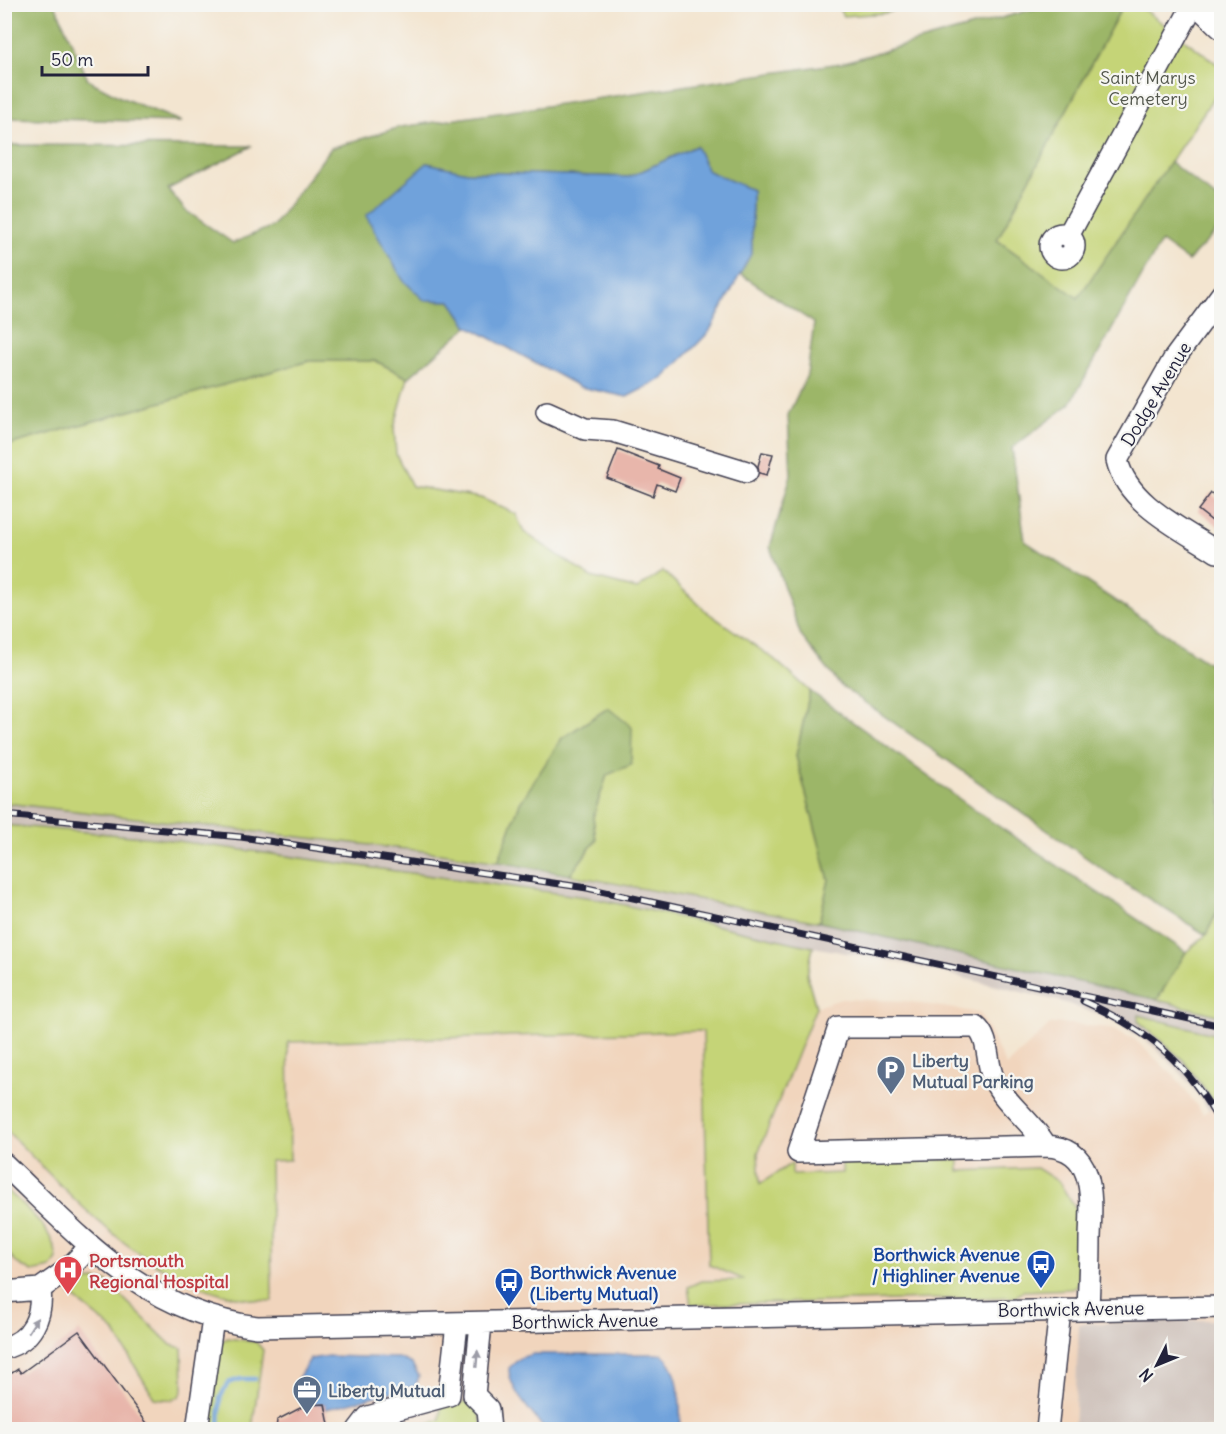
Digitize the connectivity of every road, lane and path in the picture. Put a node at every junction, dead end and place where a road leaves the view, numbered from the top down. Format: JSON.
{"nodes":[{"id":1,"x":1200,"y":12,"type":"edge"},
{"id":2,"x":1068,"y":236,"type":"dead end"},
{"id":3,"x":1219,"y":302,"type":"edge"},
{"id":4,"x":547,"y":412,"type":"dead end"},
{"id":5,"x":747,"y":472,"type":"dead end"},
{"id":6,"x":1217,"y":552,"type":"dead end"},
{"id":7,"x":1046,"y":1146,"type":"junction"},
{"id":8,"x":4,"y":1164,"type":"edge"},
{"id":9,"x":90,"y":1247,"type":"junction"},
{"id":10,"x":40,"y":1289,"type":"junction"},
{"id":11,"x":4,"y":1292,"type":"edge"},
{"id":12,"x":1221,"y":1307,"type":"edge"},
{"id":13,"x":1088,"y":1309,"type":"junction"},
{"id":14,"x":1060,"y":1310,"type":"junction"},
{"id":15,"x":213,"y":1319,"type":"junction"},
{"id":16,"x":481,"y":1323,"type":"junction"},
{"id":17,"x":457,"y":1324,"type":"junction"},
{"id":18,"x":4,"y":1348,"type":"edge"},
{"id":19,"x":449,"y":1395,"type":"junction"},
{"id":20,"x":474,"y":1395,"type":"junction"},
{"id":21,"x":197,"y":1430,"type":"edge"},
{"id":22,"x":358,"y":1430,"type":"edge"},
{"id":23,"x":490,"y":1430,"type":"edge"},
{"id":24,"x":1047,"y":1430,"type":"edge"}],
"edges":[{"from":1,"to":2,"type":"street"},
{"from":3,"to":6,"type":"street","name":"Dodge Avenue"},
{"from":4,"to":5,"type":"street"},
{"from":7,"to":7,"type":"street"},
{"from":7,"to":13,"type":"street"},
{"from":8,"to":9,"type":"street","name":"Borthwick Avenue"},
{"from":9,"to":10,"type":"street"},
{"from":9,"to":15,"type":"street","name":"Borthwick Avenue"},
{"from":10,"to":11,"type":"street"},
{"from":18,"to":10,"type":"street","one_way":true},
{"from":12,"to":13,"type":"street","name":"Borthwick Avenue"},
{"from":13,"to":14,"type":"street","name":"Borthwick Avenue"},
{"from":14,"to":16,"type":"street","name":"Borthwick Avenue"},
{"from":14,"to":24,"type":"street"},
{"from":15,"to":17,"type":"street","name":"Borthwick Avenue"},
{"from":15,"to":21,"type":"street"},
{"from":16,"to":17,"type":"street","name":"Borthwick Avenue"},
{"from":20,"to":16,"type":"street","one_way":true},
{"from":17,"to":19,"type":"street"},
{"from":19,"to":20,"type":"street"},
{"from":19,"to":22,"type":"street"},
{"from":20,"to":23,"type":"street"}]}
